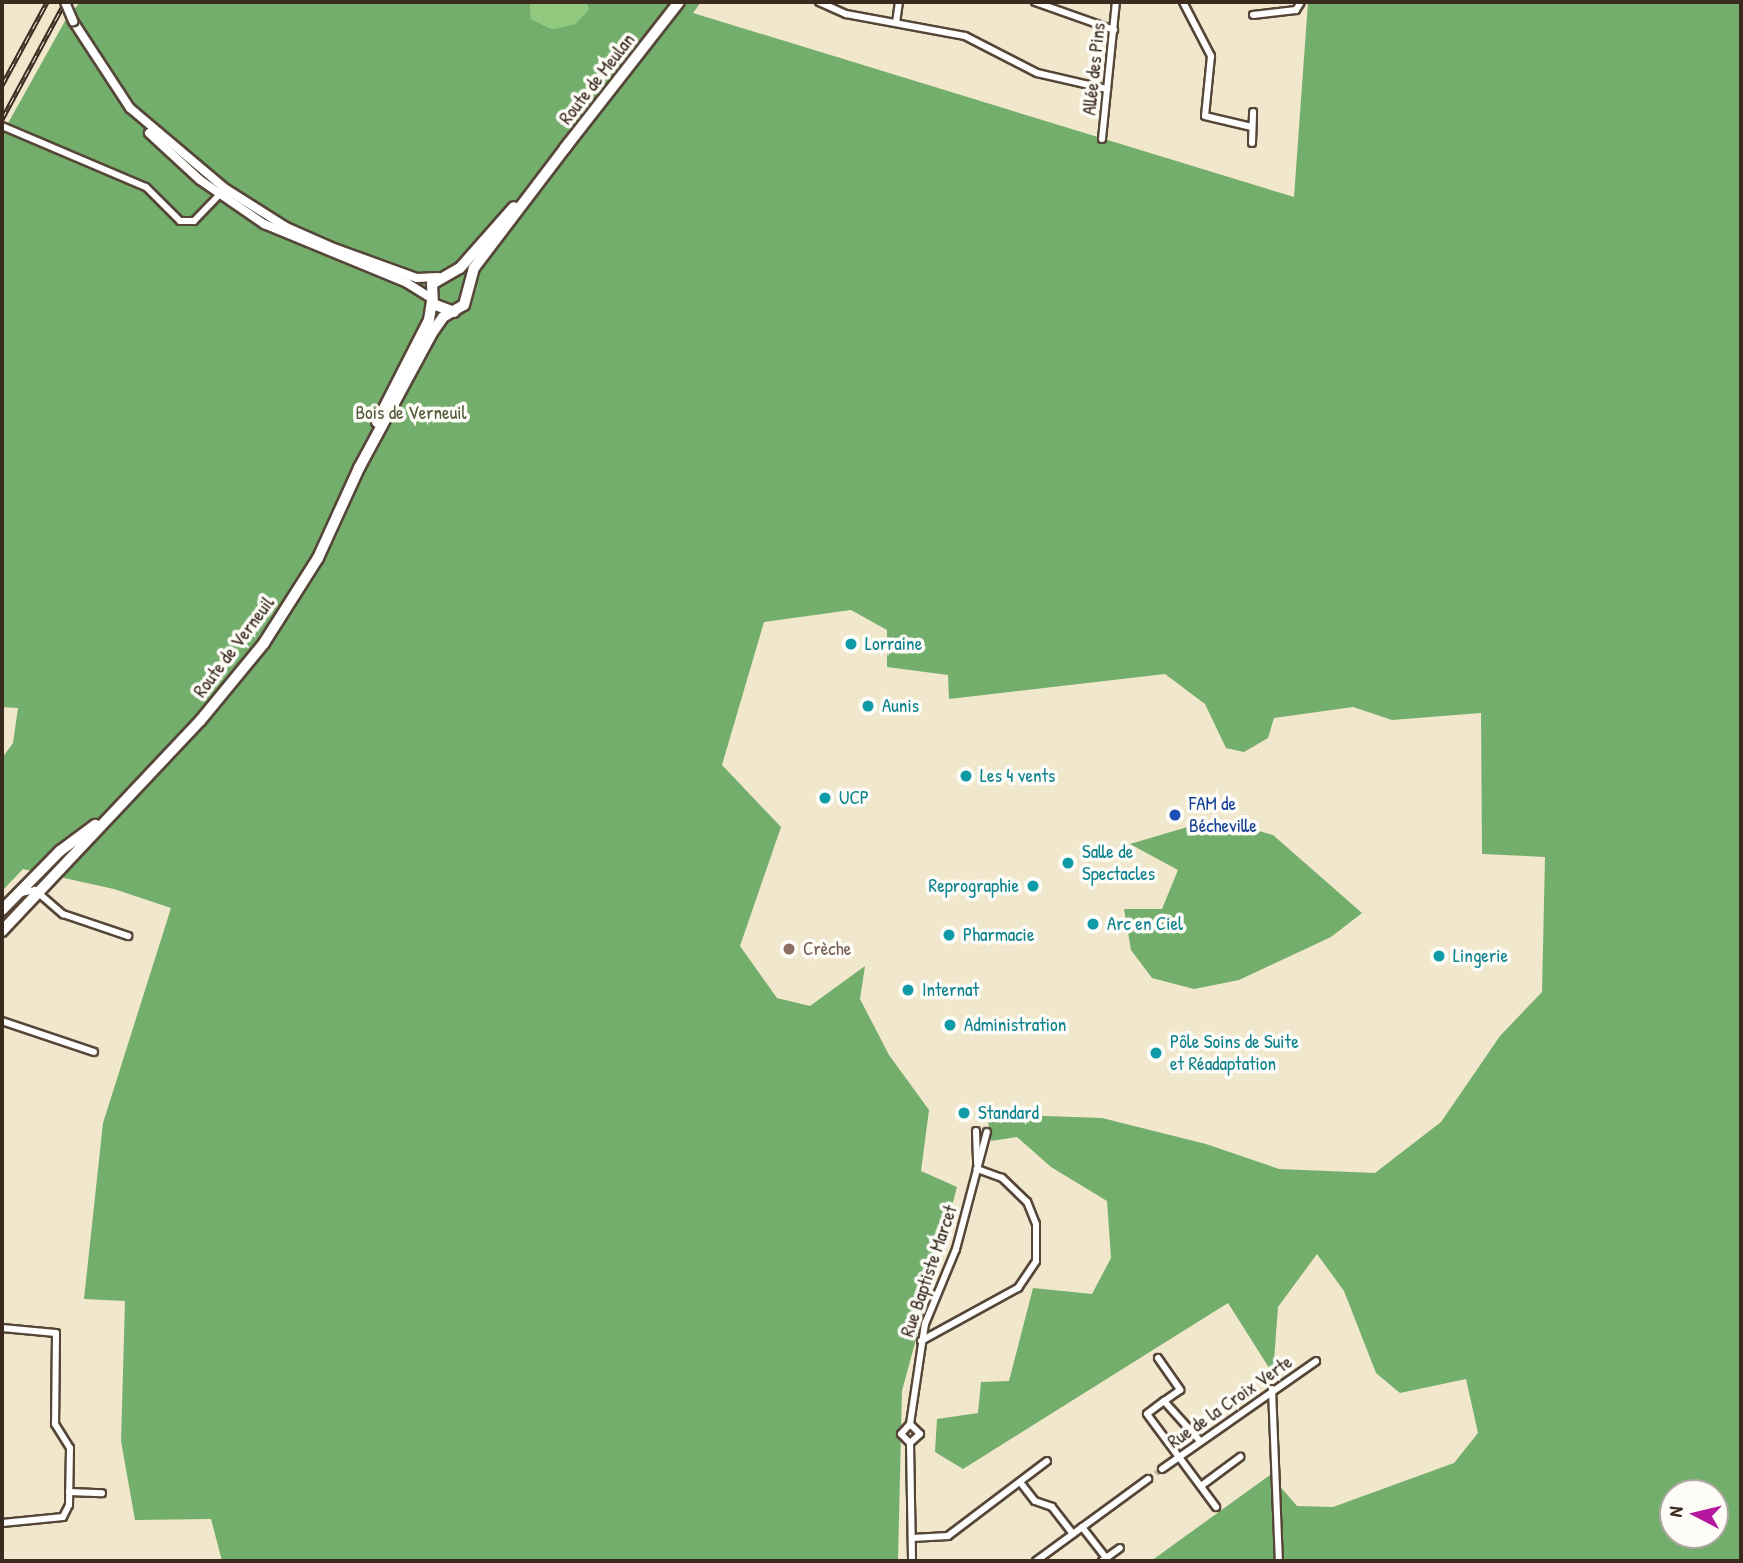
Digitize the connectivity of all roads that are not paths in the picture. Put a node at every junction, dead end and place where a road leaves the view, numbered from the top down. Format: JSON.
{"nodes":[{"id":1,"x":65,"y":2,"type":"edge"},
{"id":2,"x":679,"y":2,"type":"edge"},
{"id":3,"x":819,"y":2,"type":"edge"},
{"id":4,"x":899,"y":2,"type":"edge"},
{"id":5,"x":1035,"y":2,"type":"edge"},
{"id":6,"x":1116,"y":2,"type":"edge"},
{"id":7,"x":1184,"y":2,"type":"edge"},
{"id":8,"x":1301,"y":2,"type":"edge"},
{"id":9,"x":1253,"y":15,"type":"dead end"},
{"id":10,"x":896,"y":23,"type":"junction"},
{"id":11,"x":1114,"y":30,"type":"junction"},
{"id":12,"x":1107,"y":89,"type":"junction"},
{"id":13,"x":1253,"y":112,"type":"dead end"},
{"id":14,"x":3,"y":126,"type":"edge"},
{"id":15,"x":1252,"y":127,"type":"junction"},
{"id":16,"x":1102,"y":139,"type":"dead end"},
{"id":17,"x":1252,"y":143,"type":"dead end"},
{"id":18,"x":568,"y":144,"type":"junction"},
{"id":19,"x":223,"y":192,"type":"junction"},
{"id":20,"x":443,"y":276,"type":"junction"},
{"id":21,"x":468,"y":289,"type":"junction"},
{"id":22,"x":431,"y":300,"type":"junction"},
{"id":23,"x":454,"y":312,"type":"junction"},
{"id":24,"x":359,"y":468,"type":"junction"},
{"id":25,"x":101,"y":822,"type":"junction"},
{"id":26,"x":36,"y":891,"type":"junction"},
{"id":27,"x":17,"y":893,"type":"junction"},
{"id":28,"x":2,"y":910,"type":"edge"},
{"id":29,"x":2,"y":931,"type":"edge"},
{"id":30,"x":128,"y":936,"type":"dead end"},
{"id":31,"x":2,"y":1021,"type":"edge"},
{"id":32,"x":94,"y":1052,"type":"dead end"},
{"id":33,"x":976,"y":1131,"type":"dead end"},
{"id":34,"x":986,"y":1132,"type":"dead end"},
{"id":35,"x":977,"y":1169,"type":"junction"},
{"id":36,"x":2,"y":1328,"type":"edge"},
{"id":37,"x":921,"y":1341,"type":"junction"},
{"id":38,"x":1158,"y":1359,"type":"dead end"},
{"id":39,"x":1316,"y":1361,"type":"dead end"},
{"id":40,"x":1272,"y":1389,"type":"junction"},
{"id":41,"x":1164,"y":1401,"type":"junction"},
{"id":42,"x":910,"y":1424,"type":"junction"},
{"id":43,"x":1200,"y":1441,"type":"junction"},
{"id":44,"x":910,"y":1443,"type":"junction"},
{"id":45,"x":1179,"y":1457,"type":"junction"},
{"id":46,"x":1240,"y":1457,"type":"dead end"},
{"id":47,"x":1047,"y":1461,"type":"dead end"},
{"id":48,"x":1162,"y":1469,"type":"tunnel mouth"},
{"id":49,"x":1148,"y":1479,"type":"tunnel mouth"},
{"id":50,"x":1020,"y":1482,"type":"junction"},
{"id":51,"x":1201,"y":1486,"type":"junction"},
{"id":52,"x":69,"y":1492,"type":"junction"},
{"id":53,"x":102,"y":1493,"type":"dead end"},
{"id":54,"x":1216,"y":1507,"type":"dead end"},
{"id":55,"x":2,"y":1523,"type":"edge"},
{"id":56,"x":1082,"y":1527,"type":"junction"},
{"id":57,"x":1073,"y":1534,"type":"junction"},
{"id":58,"x":912,"y":1538,"type":"junction"},
{"id":59,"x":1120,"y":1548,"type":"dead end"},
{"id":60,"x":1104,"y":1560,"type":"edge"},
{"id":61,"x":912,"y":1561,"type":"edge"},
{"id":62,"x":1036,"y":1561,"type":"edge"},
{"id":63,"x":1279,"y":1561,"type":"edge"}],
"edges":[{"from":1,"to":19,"type":"street","bridge":true},
{"from":2,"to":18,"type":"main road","name":"Route de Meulan"},
{"from":3,"to":10,"type":"street"},
{"from":4,"to":10,"type":"street"},
{"from":5,"to":11,"type":"street"},
{"from":6,"to":11,"type":"street","name":"Allée des Pins"},
{"from":7,"to":15,"type":"street"},
{"from":8,"to":9,"type":"street"},
{"from":10,"to":12,"type":"street"},
{"from":11,"to":12,"type":"street","name":"Allée des Pins"},
{"from":12,"to":16,"type":"street","name":"Allée des Pins"},
{"from":13,"to":15,"type":"street"},
{"from":14,"to":19,"type":"street"},
{"from":15,"to":17,"type":"street"},
{"from":18,"to":20,"type":"main road","name":"Route de Meulan"},
{"from":18,"to":21,"type":"main road","name":"Route de Meulan"},
{"from":19,"to":20,"type":"street"},
{"from":19,"to":22,"type":"street"},
{"from":20,"to":21,"type":"main road"},
{"from":20,"to":22,"type":"main road"},
{"from":21,"to":23,"type":"main road"},
{"from":22,"to":23,"type":"main road"},
{"from":22,"to":24,"type":"main road","name":"Route de Verneuil"},
{"from":23,"to":24,"type":"main road","name":"Route de Verneuil"},
{"from":24,"to":25,"type":"main road","name":"Route de Verneuil"},
{"from":25,"to":26,"type":"main road","name":"Route de Verneuil"},
{"from":25,"to":27,"type":"main road","name":"Route de Verneuil"},
{"from":26,"to":27,"type":"street"},
{"from":26,"to":29,"type":"main road","name":"Route de Verneuil"},
{"from":26,"to":30,"type":"street"},
{"from":27,"to":28,"type":"main road","name":"Route de Verneuil"},
{"from":31,"to":32,"type":"street"},
{"from":33,"to":35,"type":"street","name":"Rue Baptiste Marcet"},
{"from":34,"to":35,"type":"street","name":"Rue Baptiste Marcet"},
{"from":35,"to":37,"type":"street","name":"Rue Baptiste Marcet"},
{"from":35,"to":37,"type":"street"},
{"from":36,"to":52,"type":"street"},
{"from":37,"to":42,"type":"street","name":"Rue Baptiste Marcet"},
{"from":38,"to":41,"type":"street"},
{"from":39,"to":40,"type":"street","name":"Rue de la Croix Verte"},
{"from":40,"to":43,"type":"street","name":"Rue de la Croix Verte"},
{"from":40,"to":63,"type":"street"},
{"from":41,"to":43,"type":"street"},
{"from":41,"to":45,"type":"street"},
{"from":42,"to":44,"type":"street","name":"Rue Baptiste Marcet"},
{"from":42,"to":44,"type":"street","name":"Rue Baptiste Marcet"},
{"from":43,"to":45,"type":"street","name":"Rue de la Croix Verte"},
{"from":44,"to":58,"type":"street","name":"Rue Baptiste Marcet"},
{"from":45,"to":48,"type":"street","name":"Rue de la Croix Verte"},
{"from":45,"to":51,"type":"street"},
{"from":46,"to":51,"type":"street"},
{"from":47,"to":50,"type":"street"},
{"from":49,"to":56,"type":"street"},
{"from":50,"to":57,"type":"street"},
{"from":50,"to":58,"type":"street"},
{"from":51,"to":54,"type":"street"},
{"from":52,"to":53,"type":"street"},
{"from":52,"to":55,"type":"street"},
{"from":56,"to":57,"type":"street"},
{"from":56,"to":60,"type":"street"},
{"from":57,"to":62,"type":"street"},
{"from":58,"to":61,"type":"street","name":"Rue Baptiste Marcet"},
{"from":59,"to":60,"type":"street"}]}
